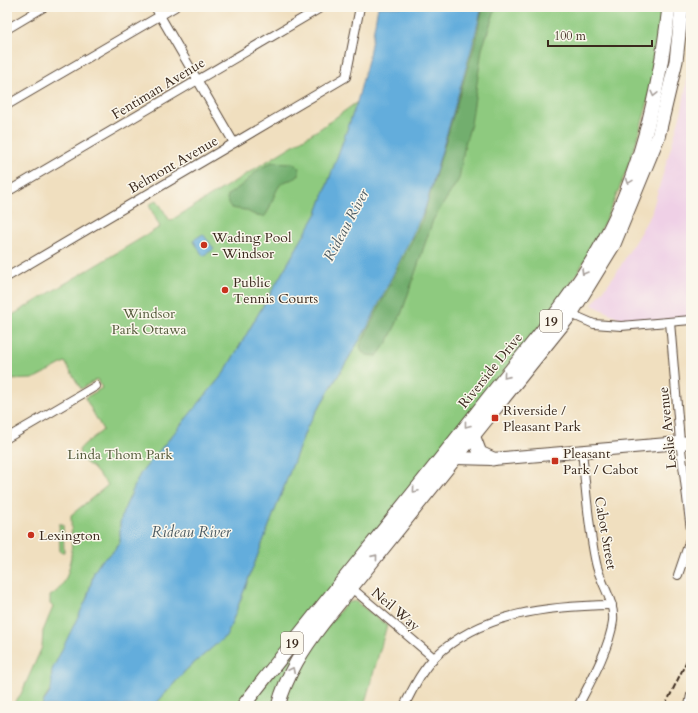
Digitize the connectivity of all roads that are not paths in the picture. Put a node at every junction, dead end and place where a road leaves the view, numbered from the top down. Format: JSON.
{"nodes":[{"id":1,"x":44,"y":7,"type":"edge"},
{"id":2,"x":155,"y":7,"type":"edge"},
{"id":3,"x":175,"y":7,"type":"edge"},
{"id":4,"x":322,"y":7,"type":"edge"},
{"id":5,"x":360,"y":7,"type":"edge"},
{"id":6,"x":668,"y":7,"type":"edge"},
{"id":7,"x":682,"y":7,"type":"edge"},
{"id":8,"x":161,"y":16,"type":"junction"},
{"id":9,"x":7,"y":29,"type":"edge"},
{"id":10,"x":197,"y":80,"type":"junction"},
{"id":11,"x":7,"y":105,"type":"edge"},
{"id":12,"x":234,"y":143,"type":"junction"},
{"id":13,"x":7,"y":192,"type":"edge"},
{"id":14,"x":7,"y":277,"type":"edge"},
{"id":15,"x":571,"y":314,"type":"junction"},
{"id":16,"x":691,"y":320,"type":"edge"},
{"id":17,"x":670,"y":322,"type":"junction"},
{"id":18,"x":96,"y":386,"type":"dead end"},
{"id":19,"x":473,"y":436,"type":"junction"},
{"id":20,"x":7,"y":438,"type":"edge"},
{"id":21,"x":686,"y":442,"type":"edge"},
{"id":22,"x":582,"y":451,"type":"junction"},
{"id":23,"x":450,"y":455,"type":"junction"},
{"id":24,"x":493,"y":459,"type":"junction"},
{"id":25,"x":691,"y":530,"type":"edge"},
{"id":26,"x":691,"y":537,"type":"edge"},
{"id":27,"x":678,"y":575,"type":"dead end"},
{"id":28,"x":346,"y":584,"type":"junction"},
{"id":29,"x":612,"y":605,"type":"junction"},
{"id":30,"x":434,"y":658,"type":"junction"},
{"id":31,"x":691,"y":695,"type":"edge"},
{"id":32,"x":243,"y":706,"type":"edge"},
{"id":33,"x":278,"y":706,"type":"edge"},
{"id":34,"x":404,"y":706,"type":"edge"},
{"id":35,"x":578,"y":706,"type":"edge"},
{"id":36,"x":689,"y":706,"type":"edge"}],
"edges":[{"from":1,"to":9,"type":"street"},
{"from":2,"to":8,"type":"street"},
{"from":3,"to":8,"type":"street"},
{"from":4,"to":10,"type":"street","name":"Fentiman Avenue"},
{"from":5,"to":12,"type":"street","name":"Belmont Avenue"},
{"from":6,"to":23,"type":"main road","name":"Riverside Drive","number":"19","one_way":true},
{"from":7,"to":15,"type":"main road","name":"Riverside Drive","number":"19"},
{"from":8,"to":10,"type":"street"},
{"from":8,"to":11,"type":"street"},
{"from":10,"to":12,"type":"street"},
{"from":10,"to":13,"type":"street","name":"Fentiman Avenue"},
{"from":12,"to":14,"type":"street","name":"Belmont Avenue"},
{"from":15,"to":17,"type":"street"},
{"from":15,"to":19,"type":"main road","name":"Riverside Drive","number":"19"},
{"from":16,"to":17,"type":"street"},
{"from":17,"to":21,"type":"street","name":"Leslie Avenue"},
{"from":18,"to":20,"type":"street"},
{"from":19,"to":23,"type":"main road","name":"Riverside Drive","number":"19"},
{"from":19,"to":24,"type":"main road"},
{"from":21,"to":22,"type":"street"},
{"from":21,"to":25,"type":"street","name":"Leslie Avenue"},
{"from":22,"to":24,"type":"street"},
{"from":22,"to":29,"type":"street","name":"Cabot Street"},
{"from":23,"to":24,"type":"street"},
{"from":23,"to":28,"type":"main road","name":"Riverside Drive","number":"19"},
{"from":26,"to":27,"type":"street"},
{"from":28,"to":30,"type":"street","name":"Neil Way"},
{"from":28,"to":32,"type":"main road","name":"Riverside Drive","number":"19"},
{"from":33,"to":28,"type":"main road","name":"Riverside Drive","number":"19","one_way":true},
{"from":29,"to":30,"type":"street"},
{"from":29,"to":35,"type":"street","name":"Cabot Street"},
{"from":30,"to":34,"type":"street"},
{"from":31,"to":36,"type":"street"}]}
